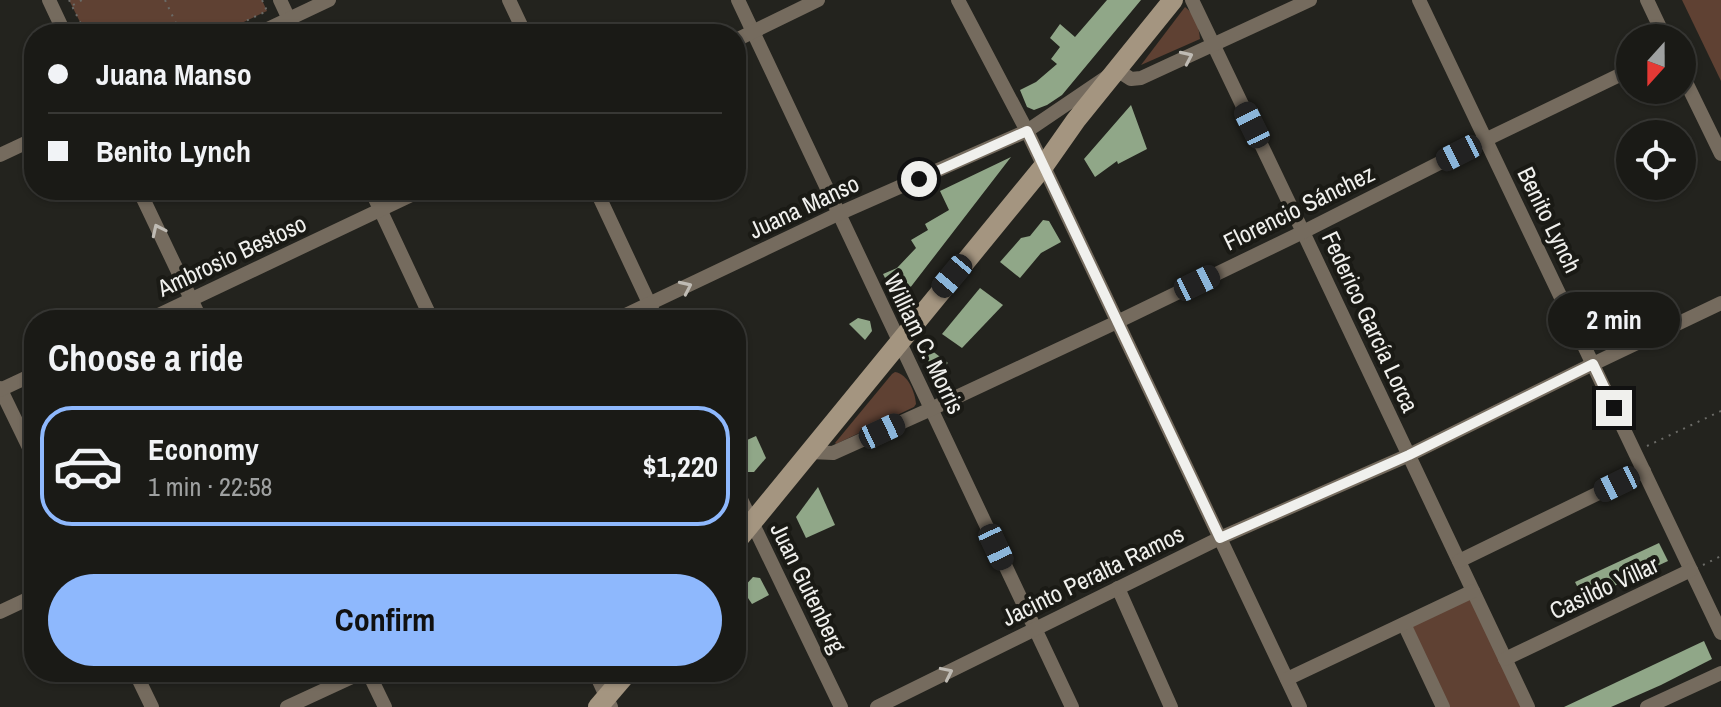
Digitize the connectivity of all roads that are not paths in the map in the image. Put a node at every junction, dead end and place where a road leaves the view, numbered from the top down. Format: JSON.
{"nodes":[{"id":1,"x":49,"y":0,"type":"edge"},
{"id":2,"x":280,"y":0,"type":"edge"},
{"id":3,"x":329,"y":0,"type":"edge"},
{"id":4,"x":509,"y":0,"type":"edge"},
{"id":5,"x":738,"y":0,"type":"edge"},
{"id":6,"x":818,"y":0,"type":"edge"},
{"id":7,"x":958,"y":0,"type":"edge"},
{"id":8,"x":1173,"y":0,"type":"edge"},
{"id":9,"x":1192,"y":0,"type":"edge"},
{"id":10,"x":1310,"y":0,"type":"edge"},
{"id":11,"x":1419,"y":0,"type":"edge"},
{"id":12,"x":1647,"y":0,"type":"edge"},
{"id":13,"x":289,"y":19,"type":"junction"},
{"id":14,"x":60,"y":24,"type":"edge"},
{"id":15,"x":278,"y":24,"type":"edge"},
{"id":16,"x":291,"y":24,"type":"edge"},
{"id":17,"x":520,"y":24,"type":"edge"},
{"id":18,"x":1658,"y":24,"type":"edge"},
{"id":19,"x":754,"y":32,"type":"junction"},
{"id":20,"x":746,"y":36,"type":"edge"},
{"id":21,"x":1214,"y":45,"type":"junction"},
{"id":22,"x":1117,"y":70,"type":"junction"},
{"id":23,"x":1616,"y":77,"type":"edge"},
{"id":24,"x":1696,"y":103,"type":"edge"},
{"id":25,"x":1027,"y":131,"type":"junction"},
{"id":26,"x":1485,"y":140,"type":"junction"},
{"id":27,"x":24,"y":144,"type":"edge"},
{"id":28,"x":1721,"y":154,"type":"edge"},
{"id":29,"x":0,"y":155,"type":"edge"},
{"id":30,"x":1043,"y":167,"type":"junction"},
{"id":31,"x":144,"y":200,"type":"edge"},
{"id":32,"x":376,"y":200,"type":"edge"},
{"id":33,"x":401,"y":200,"type":"edge"},
{"id":34,"x":601,"y":200,"type":"edge"},
{"id":35,"x":380,"y":210,"type":"junction"},
{"id":36,"x":838,"y":214,"type":"junction"},
{"id":37,"x":1303,"y":232,"type":"junction"},
{"id":38,"x":191,"y":300,"type":"junction"},
{"id":39,"x":1721,"y":303,"type":"edge"},
{"id":40,"x":649,"y":304,"type":"junction"},
{"id":41,"x":170,"y":310,"type":"edge"},
{"id":42,"x":196,"y":310,"type":"edge"},
{"id":43,"x":427,"y":310,"type":"edge"},
{"id":44,"x":636,"y":310,"type":"edge"},
{"id":45,"x":652,"y":310,"type":"edge"},
{"id":46,"x":1117,"y":322,"type":"junction"},
{"id":47,"x":898,"y":342,"type":"junction"},
{"id":48,"x":1593,"y":364,"type":"junction"},
{"id":49,"x":24,"y":378,"type":"edge"},
{"id":50,"x":0,"y":389,"type":"edge"},
{"id":51,"x":931,"y":409,"type":"junction"},
{"id":52,"x":24,"y":438,"type":"edge"},
{"id":53,"x":810,"y":452,"type":"junction"},
{"id":54,"x":1409,"y":455,"type":"junction"},
{"id":55,"x":1644,"y":471,"type":"junction"},
{"id":56,"x":746,"y":510,"type":"edge"},
{"id":57,"x":752,"y":522,"type":"junction"},
{"id":58,"x":746,"y":530,"type":"edge"},
{"id":59,"x":1220,"y":538,"type":"junction"},
{"id":60,"x":1459,"y":561,"type":"junction"},
{"id":61,"x":1691,"y":570,"type":"junction"},
{"id":62,"x":1118,"y":588,"type":"junction"},
{"id":63,"x":1473,"y":591,"type":"junction"},
{"id":64,"x":24,"y":601,"type":"edge"},
{"id":65,"x":0,"y":612,"type":"edge"},
{"id":66,"x":1404,"y":624,"type":"junction"},
{"id":67,"x":1035,"y":629,"type":"junction"},
{"id":68,"x":1721,"y":633,"type":"edge"},
{"id":69,"x":1505,"y":659,"type":"junction"},
{"id":70,"x":1721,"y":673,"type":"edge"},
{"id":71,"x":1287,"y":679,"type":"junction"},
{"id":72,"x":140,"y":682,"type":"edge"},
{"id":73,"x":343,"y":682,"type":"edge"},
{"id":74,"x":371,"y":682,"type":"edge"},
{"id":75,"x":598,"y":682,"type":"edge"},
{"id":76,"x":621,"y":682,"type":"edge"},
{"id":77,"x":605,"y":704,"type":"edge"},
{"id":78,"x":152,"y":707,"type":"edge"},
{"id":79,"x":287,"y":707,"type":"edge"},
{"id":80,"x":385,"y":707,"type":"edge"},
{"id":81,"x":841,"y":707,"type":"edge"},
{"id":82,"x":877,"y":707,"type":"edge"},
{"id":83,"x":1072,"y":707,"type":"edge"},
{"id":84,"x":1171,"y":707,"type":"edge"},
{"id":85,"x":1300,"y":707,"type":"edge"},
{"id":86,"x":1443,"y":707,"type":"edge"},
{"id":87,"x":1528,"y":707,"type":"edge"},
{"id":88,"x":1647,"y":707,"type":"edge"}],
"edges":[{"from":1,"to":14,"type":"street"},
{"from":2,"to":13,"type":"street"},
{"from":3,"to":13,"type":"street"},
{"from":4,"to":17,"type":"street"},
{"from":5,"to":19,"type":"street","name":"William C. Morris"},
{"from":6,"to":19,"type":"street"},
{"from":7,"to":25,"type":"street"},
{"from":8,"to":22,"type":"main road"},
{"from":9,"to":21,"type":"street","name":"Federico García Lorca"},
{"from":10,"to":21,"type":"street"},
{"from":11,"to":26,"type":"street","name":"Benito Lynch"},
{"from":12,"to":18,"type":"street"},
{"from":13,"to":15,"type":"street"},
{"from":13,"to":16,"type":"street"},
{"from":19,"to":20,"type":"street"},
{"from":19,"to":36,"type":"street","name":"William C. Morris"},
{"from":22,"to":21,"type":"street","one_way":true},
{"from":21,"to":37,"type":"street","name":"Federico García Lorca"},
{"from":22,"to":25,"type":"street","name":"Juana Manso"},
{"from":22,"to":30,"type":"main road"},
{"from":23,"to":26,"type":"street","name":"Florencio Sánchez"},
{"from":24,"to":28,"type":"street"},
{"from":25,"to":30,"type":"street"},
{"from":25,"to":36,"type":"street","name":"Juana Manso"},
{"from":26,"to":37,"type":"street","name":"Florencio Sánchez"},
{"from":26,"to":48,"type":"street","name":"Benito Lynch"},
{"from":27,"to":29,"type":"street"},
{"from":30,"to":46,"type":"street"},
{"from":30,"to":47,"type":"main road"},
{"from":38,"to":31,"type":"street","one_way":true},
{"from":32,"to":35,"type":"street"},
{"from":33,"to":35,"type":"street","name":"Ambrosio Bestoso"},
{"from":34,"to":40,"type":"street"},
{"from":35,"to":38,"type":"street","name":"Ambrosio Bestoso"},
{"from":35,"to":43,"type":"street"},
{"from":40,"to":36,"type":"street","name":"Juana Manso","one_way":true},
{"from":36,"to":47,"type":"street","name":"William C. Morris"},
{"from":37,"to":46,"type":"street","name":"Florencio Sánchez"},
{"from":37,"to":54,"type":"street","name":"Federico García Lorca"},
{"from":38,"to":41,"type":"street","name":"Ambrosio Bestoso"},
{"from":38,"to":42,"type":"street"},
{"from":39,"to":48,"type":"street","name":"Jacinto Peralta Ramos"},
{"from":40,"to":44,"type":"street","name":"Juana Manso"},
{"from":40,"to":45,"type":"street"},
{"from":46,"to":51,"type":"street","name":"Florencio Sánchez"},
{"from":46,"to":59,"type":"street"},
{"from":47,"to":51,"type":"street","name":"William C. Morris"},
{"from":47,"to":53,"type":"main road"},
{"from":48,"to":54,"type":"street","name":"Jacinto Peralta Ramos"},
{"from":48,"to":55,"type":"street","name":"Benito Lynch"},
{"from":49,"to":50,"type":"street"},
{"from":50,"to":52,"type":"street"},
{"from":51,"to":53,"type":"street","name":"Florencio Sánchez"},
{"from":51,"to":67,"type":"street","name":"William C. Morris"},
{"from":53,"to":57,"type":"main road"},
{"from":54,"to":59,"type":"street","name":"Jacinto Peralta Ramos"},
{"from":54,"to":60,"type":"street","name":"Federico García Lorca"},
{"from":55,"to":60,"type":"street"},
{"from":55,"to":61,"type":"street","name":"Benito Lynch"},
{"from":56,"to":57,"type":"street","name":"Juan Gutenberg"},
{"from":57,"to":58,"type":"main road"},
{"from":57,"to":81,"type":"street","name":"Juan Gutenberg"},
{"from":59,"to":62,"type":"street","name":"Jacinto Peralta Ramos"},
{"from":59,"to":71,"type":"street"},
{"from":60,"to":63,"type":"street","name":"Federico García Lorca"},
{"from":61,"to":68,"type":"street","name":"Benito Lynch"},
{"from":61,"to":69,"type":"street","name":"Casildo Villar"},
{"from":62,"to":67,"type":"street","name":"Jacinto Peralta Ramos"},
{"from":62,"to":84,"type":"street"},
{"from":63,"to":66,"type":"street"},
{"from":63,"to":69,"type":"street","name":"Federico García Lorca"},
{"from":64,"to":65,"type":"street"},
{"from":66,"to":71,"type":"street"},
{"from":66,"to":86,"type":"street"},
{"from":82,"to":67,"type":"street","name":"Jacinto Peralta Ramos","one_way":true},
{"from":67,"to":83,"type":"street","name":"William C. Morris"},
{"from":69,"to":87,"type":"street","name":"Federico García Lorca"},
{"from":70,"to":88,"type":"street"},
{"from":71,"to":85,"type":"street"},
{"from":72,"to":78,"type":"street"},
{"from":73,"to":79,"type":"street"},
{"from":74,"to":80,"type":"street"},
{"from":75,"to":77,"type":"street"},
{"from":76,"to":77,"type":"main road"}]}
